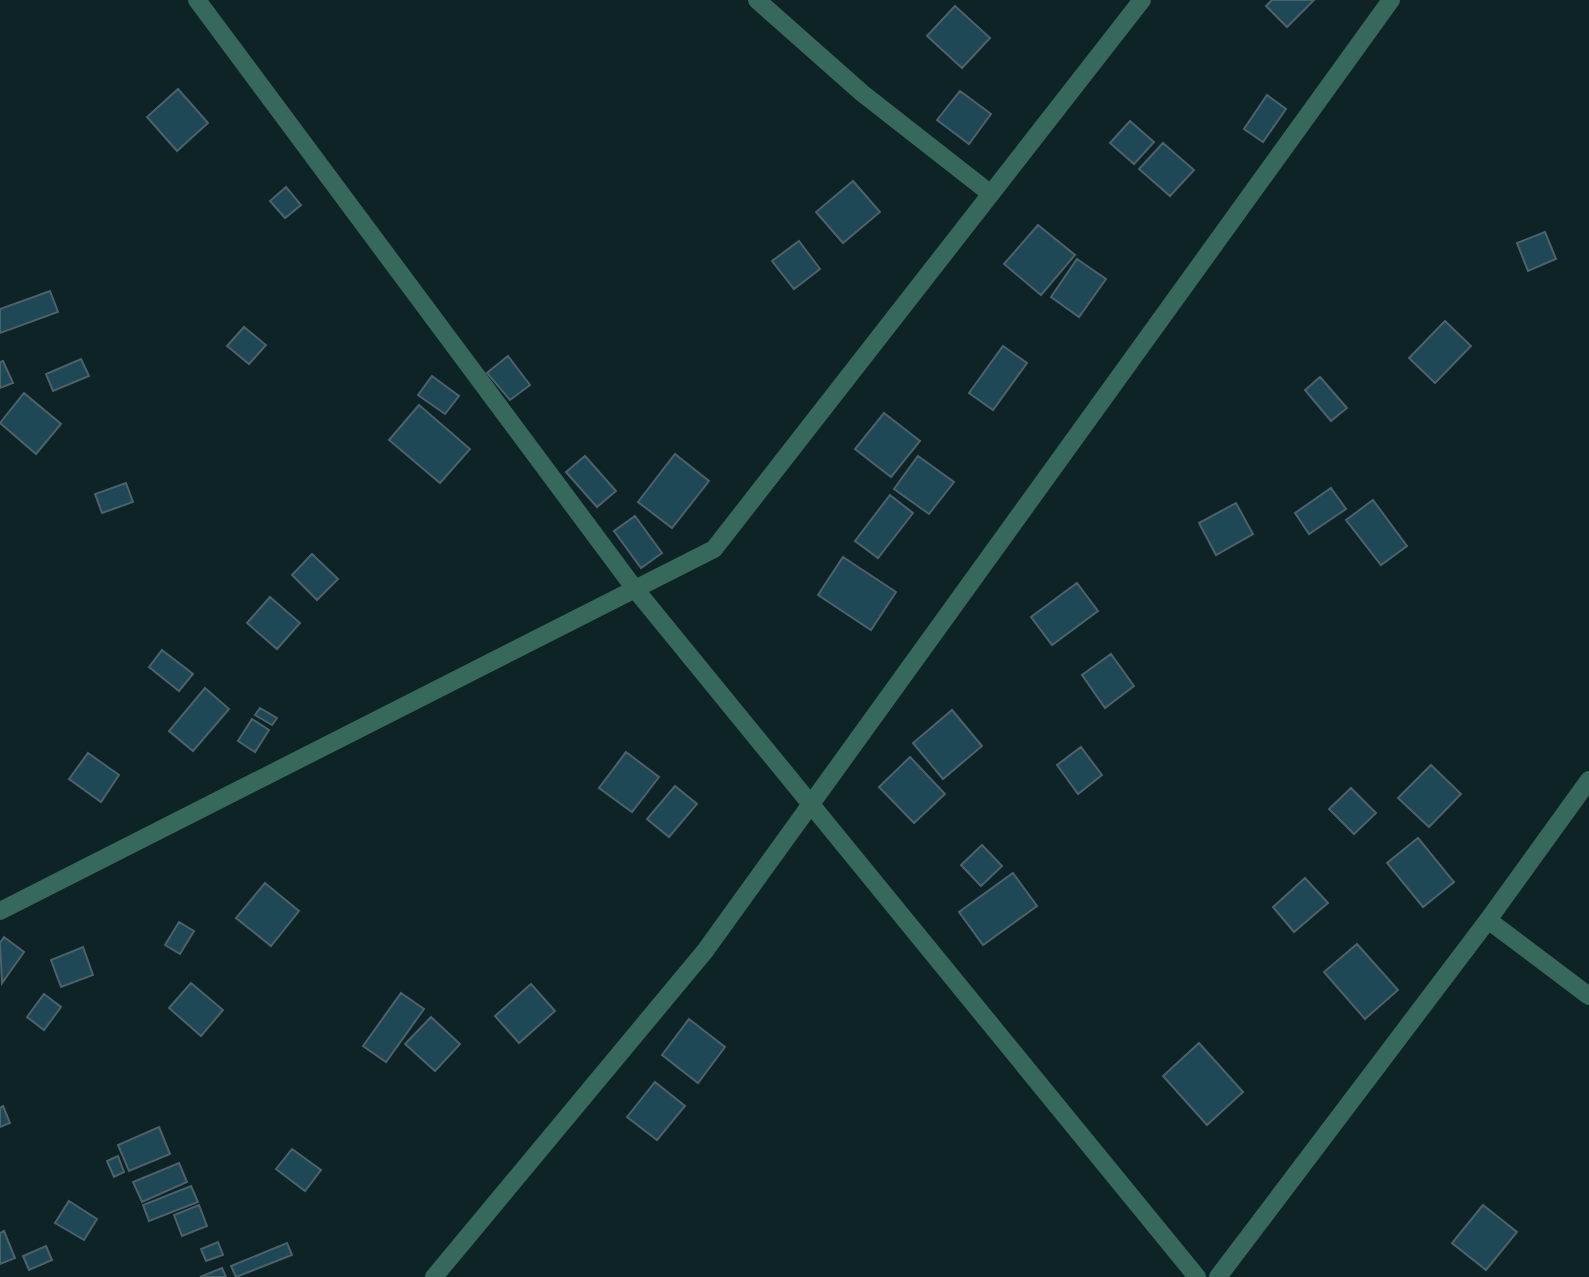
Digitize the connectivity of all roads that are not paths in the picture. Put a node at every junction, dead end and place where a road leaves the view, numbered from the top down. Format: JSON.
{"nodes":[{"id":1,"x":197,"y":0,"type":"edge"},
{"id":2,"x":757,"y":0,"type":"edge"},
{"id":3,"x":1142,"y":0,"type":"edge"},
{"id":4,"x":1391,"y":0,"type":"edge"},
{"id":5,"x":991,"y":194,"type":"junction"},
{"id":6,"x":635,"y":589,"type":"junction"},
{"id":7,"x":1589,"y":780,"type":"edge"},
{"id":8,"x":811,"y":804,"type":"junction"},
{"id":9,"x":0,"y":911,"type":"edge"},
{"id":10,"x":1488,"y":920,"type":"junction"},
{"id":11,"x":1589,"y":996,"type":"edge"},
{"id":12,"x":434,"y":1277,"type":"edge"},
{"id":13,"x":1197,"y":1277,"type":"edge"},
{"id":14,"x":1218,"y":1277,"type":"edge"}],
"edges":[{"from":1,"to":6,"type":"street"},
{"from":2,"to":5,"type":"street"},
{"from":3,"to":5,"type":"street"},
{"from":4,"to":8,"type":"street"},
{"from":5,"to":6,"type":"street"},
{"from":6,"to":8,"type":"street"},
{"from":6,"to":9,"type":"street"},
{"from":7,"to":10,"type":"street"},
{"from":8,"to":12,"type":"street"},
{"from":8,"to":13,"type":"street"},
{"from":10,"to":11,"type":"street"},
{"from":10,"to":14,"type":"street"}]}
